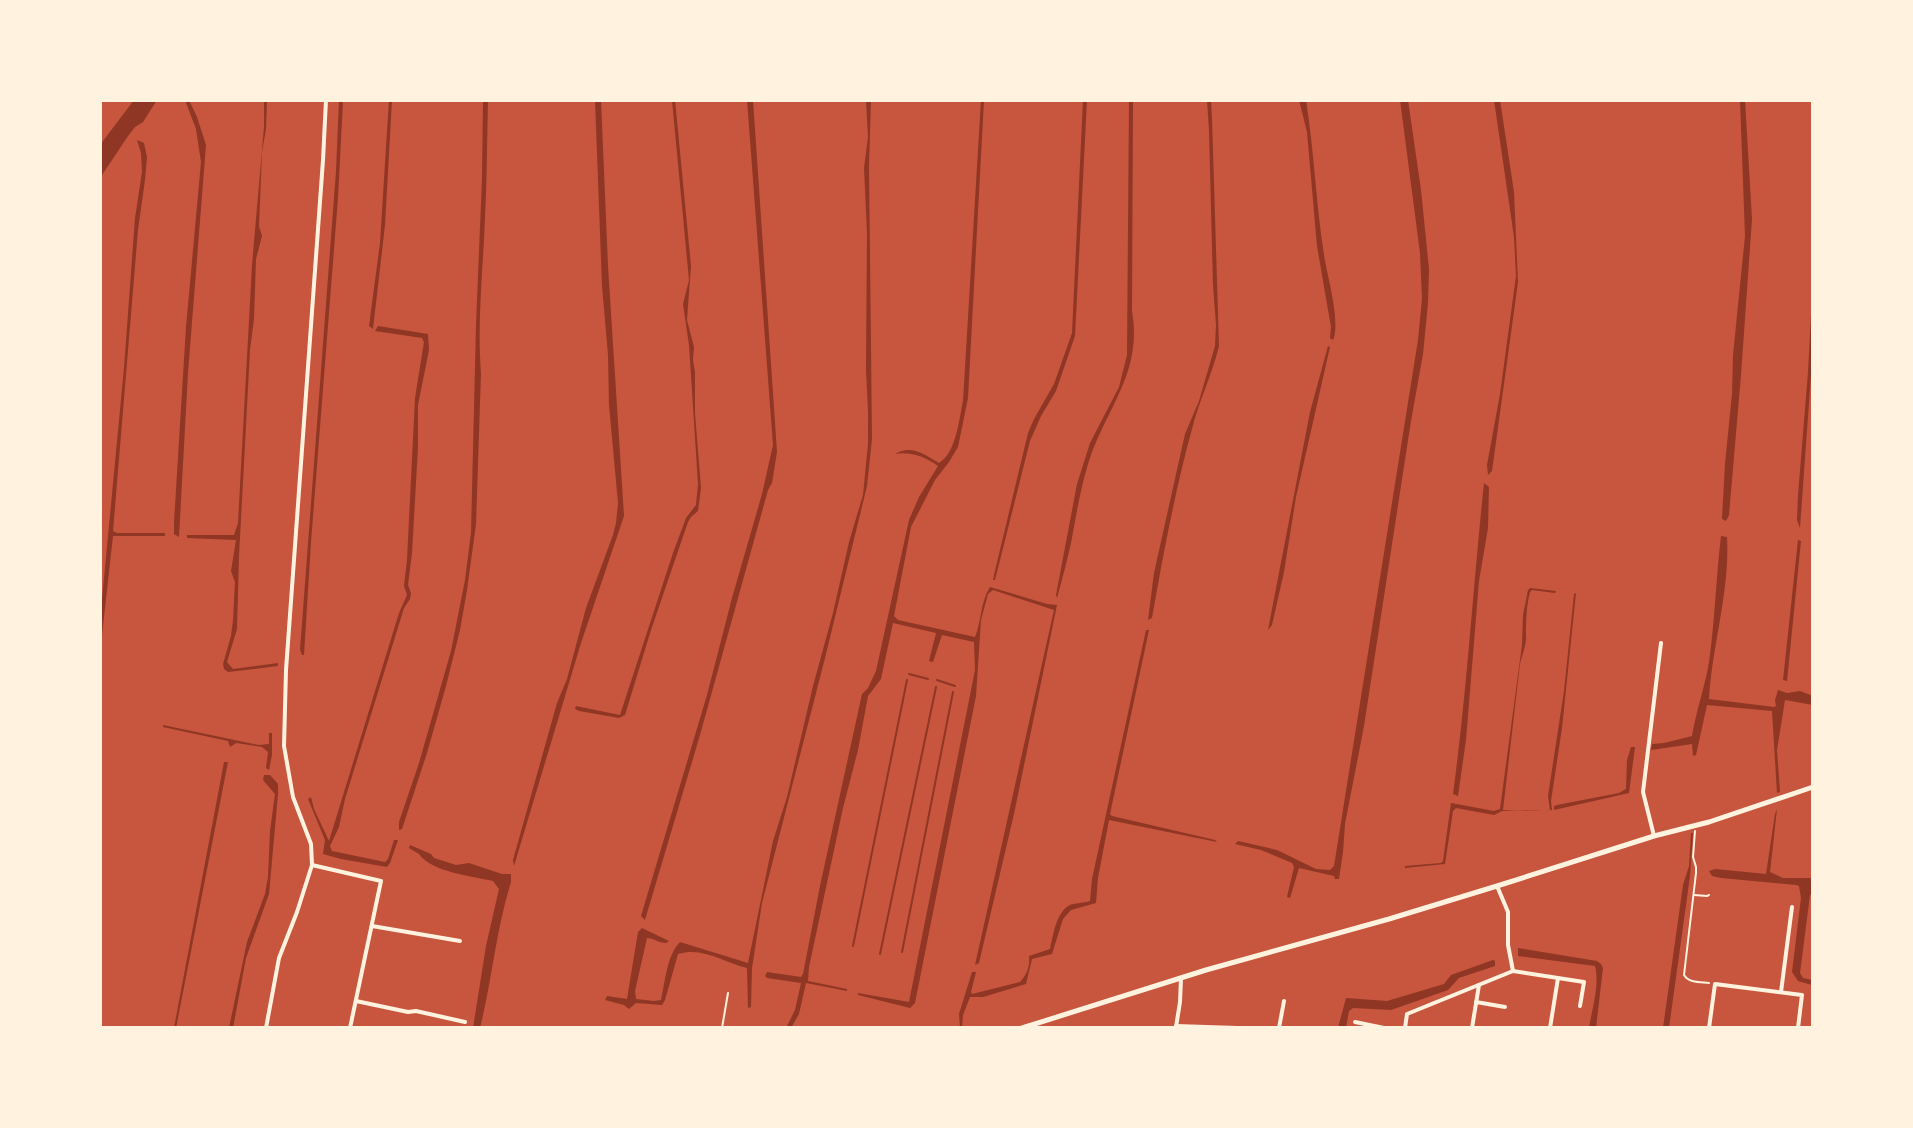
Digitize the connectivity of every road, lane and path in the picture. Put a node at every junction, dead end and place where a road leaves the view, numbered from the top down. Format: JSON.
{"nodes":[{"id":1,"x":326,"y":100,"type":"edge"},
{"id":2,"x":1661,"y":643,"type":"dead end"},
{"id":3,"x":1813,"y":787,"type":"edge"},
{"id":4,"x":1696,"y":826,"type":"junction"},
{"id":5,"x":1654,"y":836,"type":"junction"},
{"id":6,"x":312,"y":865,"type":"junction"},
{"id":7,"x":1497,"y":886,"type":"junction"},
{"id":8,"x":1693,"y":895,"type":"junction"},
{"id":9,"x":1709,"y":895,"type":"dead end"},
{"id":10,"x":1792,"y":907,"type":"dead end"},
{"id":11,"x":372,"y":926,"type":"junction"},
{"id":12,"x":460,"y":941,"type":"dead end"},
{"id":13,"x":1513,"y":971,"type":"junction"},
{"id":14,"x":1181,"y":978,"type":"junction"},
{"id":15,"x":1558,"y":978,"type":"junction"},
{"id":16,"x":1715,"y":984,"type":"junction"},
{"id":17,"x":1479,"y":985,"type":"junction"},
{"id":18,"x":1781,"y":992,"type":"junction"},
{"id":19,"x":728,"y":993,"type":"dead end"},
{"id":20,"x":356,"y":1001,"type":"junction"},
{"id":21,"x":1284,"y":1001,"type":"dead end"},
{"id":22,"x":1476,"y":1002,"type":"junction"},
{"id":23,"x":1580,"y":1006,"type":"dead end"},
{"id":24,"x":1505,"y":1007,"type":"dead end"},
{"id":25,"x":465,"y":1022,"type":"dead end"},
{"id":26,"x":1355,"y":1022,"type":"dead end"},
{"id":27,"x":1176,"y":1027,"type":"edge"},
{"id":28,"x":266,"y":1028,"type":"edge"},
{"id":29,"x":350,"y":1028,"type":"edge"},
{"id":30,"x":722,"y":1028,"type":"edge"},
{"id":31,"x":1022,"y":1028,"type":"edge"},
{"id":32,"x":1237,"y":1028,"type":"edge"},
{"id":33,"x":1279,"y":1028,"type":"edge"},
{"id":34,"x":1384,"y":1028,"type":"edge"},
{"id":35,"x":1405,"y":1028,"type":"edge"},
{"id":36,"x":1472,"y":1028,"type":"edge"},
{"id":37,"x":1550,"y":1028,"type":"edge"},
{"id":38,"x":1709,"y":1028,"type":"edge"},
{"id":39,"x":1798,"y":1028,"type":"edge"}],
"edges":[{"from":1,"to":6,"type":"street"},
{"from":2,"to":5,"type":"street"},
{"from":3,"to":4,"type":"street"},
{"from":4,"to":5,"type":"street"},
{"from":4,"to":8,"type":"path"},
{"from":5,"to":7,"type":"street"},
{"from":6,"to":11,"type":"street"},
{"from":6,"to":28,"type":"street"},
{"from":7,"to":13,"type":"street"},
{"from":7,"to":14,"type":"street"},
{"from":8,"to":9,"type":"path"},
{"from":8,"to":16,"type":"path"},
{"from":10,"to":18,"type":"street"},
{"from":11,"to":12,"type":"street"},
{"from":11,"to":20,"type":"street"},
{"from":13,"to":15,"type":"street"},
{"from":13,"to":17,"type":"street"},
{"from":14,"to":27,"type":"street"},
{"from":14,"to":31,"type":"street"},
{"from":15,"to":23,"type":"street"},
{"from":15,"to":37,"type":"street"},
{"from":16,"to":18,"type":"street"},
{"from":16,"to":38,"type":"street"},
{"from":17,"to":22,"type":"street"},
{"from":17,"to":35,"type":"street"},
{"from":18,"to":39,"type":"street"},
{"from":19,"to":30,"type":"lane"},
{"from":20,"to":25,"type":"street"},
{"from":20,"to":29,"type":"street"},
{"from":21,"to":33,"type":"street"},
{"from":22,"to":24,"type":"street"},
{"from":22,"to":36,"type":"street"},
{"from":26,"to":34,"type":"street"},
{"from":27,"to":32,"type":"street"}]}
